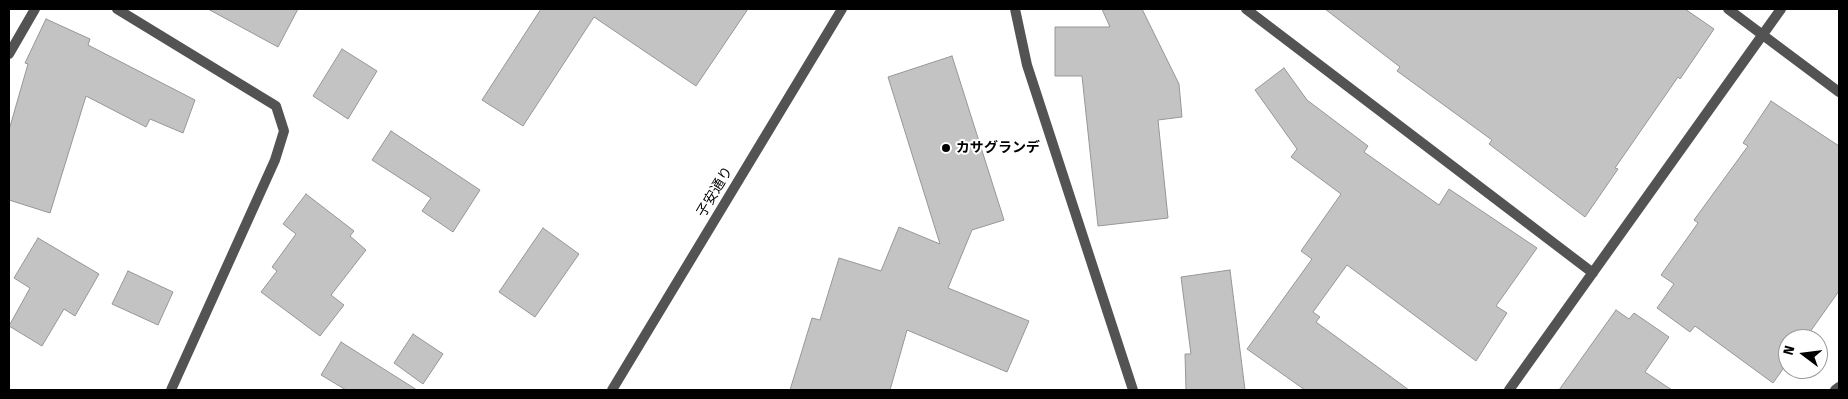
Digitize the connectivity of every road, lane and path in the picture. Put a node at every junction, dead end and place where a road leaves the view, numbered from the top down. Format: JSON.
{"nodes":[{"id":1,"x":35,"y":9,"type":"edge"},
{"id":2,"x":117,"y":9,"type":"edge"},
{"id":3,"x":842,"y":9,"type":"edge"},
{"id":4,"x":1015,"y":9,"type":"edge"},
{"id":5,"x":1246,"y":9,"type":"edge"},
{"id":6,"x":1728,"y":9,"type":"edge"},
{"id":7,"x":1781,"y":9,"type":"edge"},
{"id":8,"x":1763,"y":34,"type":"junction"},
{"id":9,"x":9,"y":54,"type":"edge"},
{"id":10,"x":1839,"y":92,"type":"edge"},
{"id":11,"x":1593,"y":273,"type":"junction"},
{"id":12,"x":1839,"y":387,"type":"edge"},
{"id":13,"x":171,"y":390,"type":"edge"},
{"id":14,"x":612,"y":390,"type":"edge"},
{"id":15,"x":1133,"y":390,"type":"edge"},
{"id":16,"x":1509,"y":390,"type":"edge"},
{"id":17,"x":1835,"y":390,"type":"edge"}],
"edges":[{"from":1,"to":9,"type":"street"},
{"from":2,"to":13,"type":"street"},
{"from":3,"to":14,"type":"street","name":"子安通り"},
{"from":4,"to":15,"type":"street"},
{"from":5,"to":11,"type":"street"},
{"from":6,"to":8,"type":"street"},
{"from":7,"to":8,"type":"street"},
{"from":8,"to":10,"type":"street"},
{"from":8,"to":11,"type":"street"},
{"from":11,"to":16,"type":"street"},
{"from":12,"to":17,"type":"street"}]}
